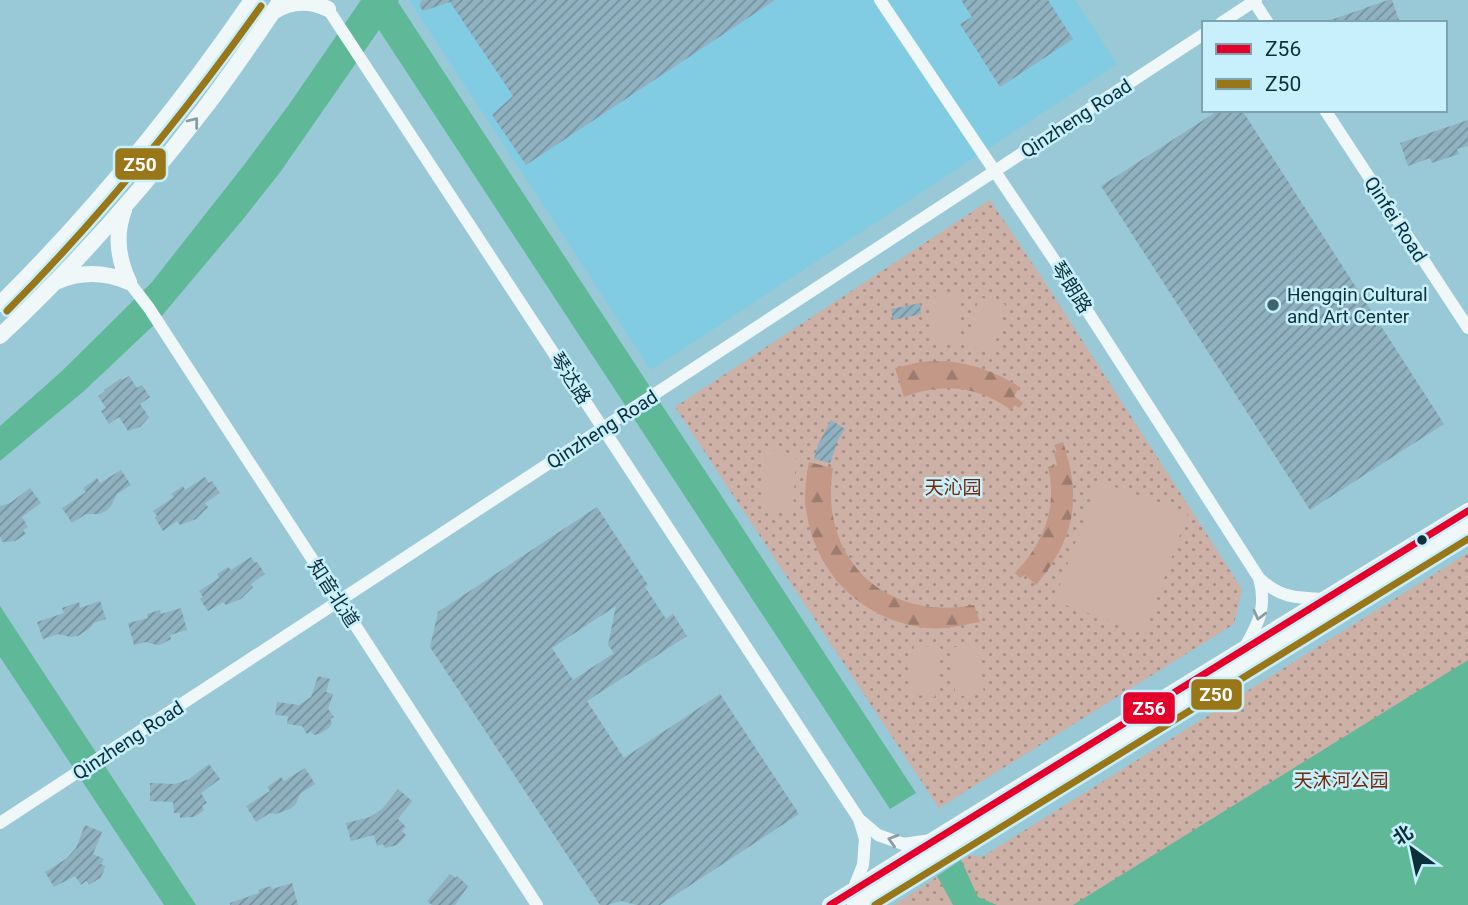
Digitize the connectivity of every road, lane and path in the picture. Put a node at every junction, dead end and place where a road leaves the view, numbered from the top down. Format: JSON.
{"nodes":[{"id":1,"x":252,"y":0,"type":"edge"},
{"id":2,"x":880,"y":0,"type":"edge"},
{"id":3,"x":1254,"y":1,"type":"edge"},
{"id":4,"x":326,"y":4,"type":"edge"},
{"id":5,"x":277,"y":6,"type":"edge"},
{"id":6,"x":1224,"y":21,"type":"edge"},
{"id":7,"x":1267,"y":21,"type":"edge"},
{"id":8,"x":1202,"y":35,"type":"edge"},
{"id":9,"x":1326,"y":112,"type":"edge"},
{"id":10,"x":995,"y":171,"type":"junction"},
{"id":11,"x":127,"y":204,"type":"junction"},
{"id":12,"x":55,"y":281,"type":"junction"},
{"id":13,"x":129,"y":282,"type":"junction"},
{"id":14,"x":0,"y":304,"type":"edge"},
{"id":15,"x":1468,"y":328,"type":"edge"},
{"id":16,"x":0,"y":336,"type":"edge"},
{"id":17,"x":604,"y":428,"type":"junction"},
{"id":18,"x":1468,"y":511,"type":"edge"},
{"id":19,"x":1468,"y":527,"type":"edge"},
{"id":20,"x":1259,"y":578,"type":"junction"},
{"id":21,"x":1324,"y":599,"type":"junction"},
{"id":22,"x":340,"y":601,"type":"junction"},
{"id":23,"x":1244,"y":649,"type":"junction"},
{"id":24,"x":859,"y":819,"type":"junction"},
{"id":25,"x":0,"y":823,"type":"edge"},
{"id":26,"x":933,"y":840,"type":"junction"},
{"id":27,"x":854,"y":897,"type":"edge"},
{"id":28,"x":537,"y":905,"type":"edge"},
{"id":29,"x":830,"y":905,"type":"edge"}],
"edges":[{"from":1,"to":14,"type":"main road"},
{"from":2,"to":10,"type":"street","name":"琴朗路"},
{"from":3,"to":6,"type":"street"},
{"from":3,"to":7,"type":"street"},
{"from":4,"to":5,"type":"main road"},
{"from":4,"to":17,"type":"street","name":"琴达路"},
{"from":11,"to":5,"type":"main road","one_way":true},
{"from":8,"to":10,"type":"street","name":"Qinzheng Road"},
{"from":9,"to":15,"type":"street","name":"Qinfei Road"},
{"from":10,"to":17,"type":"street","name":"Qinzheng Road"},
{"from":10,"to":20,"type":"street","name":"琴朗路"},
{"from":11,"to":12,"type":"main road"},
{"from":11,"to":13,"type":"main road"},
{"from":12,"to":13,"type":"main road"},
{"from":12,"to":16,"type":"main road"},
{"from":13,"to":22,"type":"street","name":"知音北道"},
{"from":17,"to":22,"type":"street","name":"Qinzheng Road"},
{"from":17,"to":24,"type":"street","name":"琴达路"},
{"from":18,"to":21,"type":"main road"},
{"from":19,"to":27,"type":"main road"},
{"from":20,"to":21,"type":"street"},
{"from":20,"to":23,"type":"street","one_way":true},
{"from":21,"to":23,"type":"main road"},
{"from":22,"to":25,"type":"street","name":"Qinzheng Road"},
{"from":22,"to":28,"type":"street","name":"知音北道"},
{"from":23,"to":26,"type":"main road"},
{"from":26,"to":24,"type":"street","one_way":true},
{"from":24,"to":27,"type":"street"},
{"from":26,"to":27,"type":"main road"},
{"from":27,"to":29,"type":"main road"}]}
